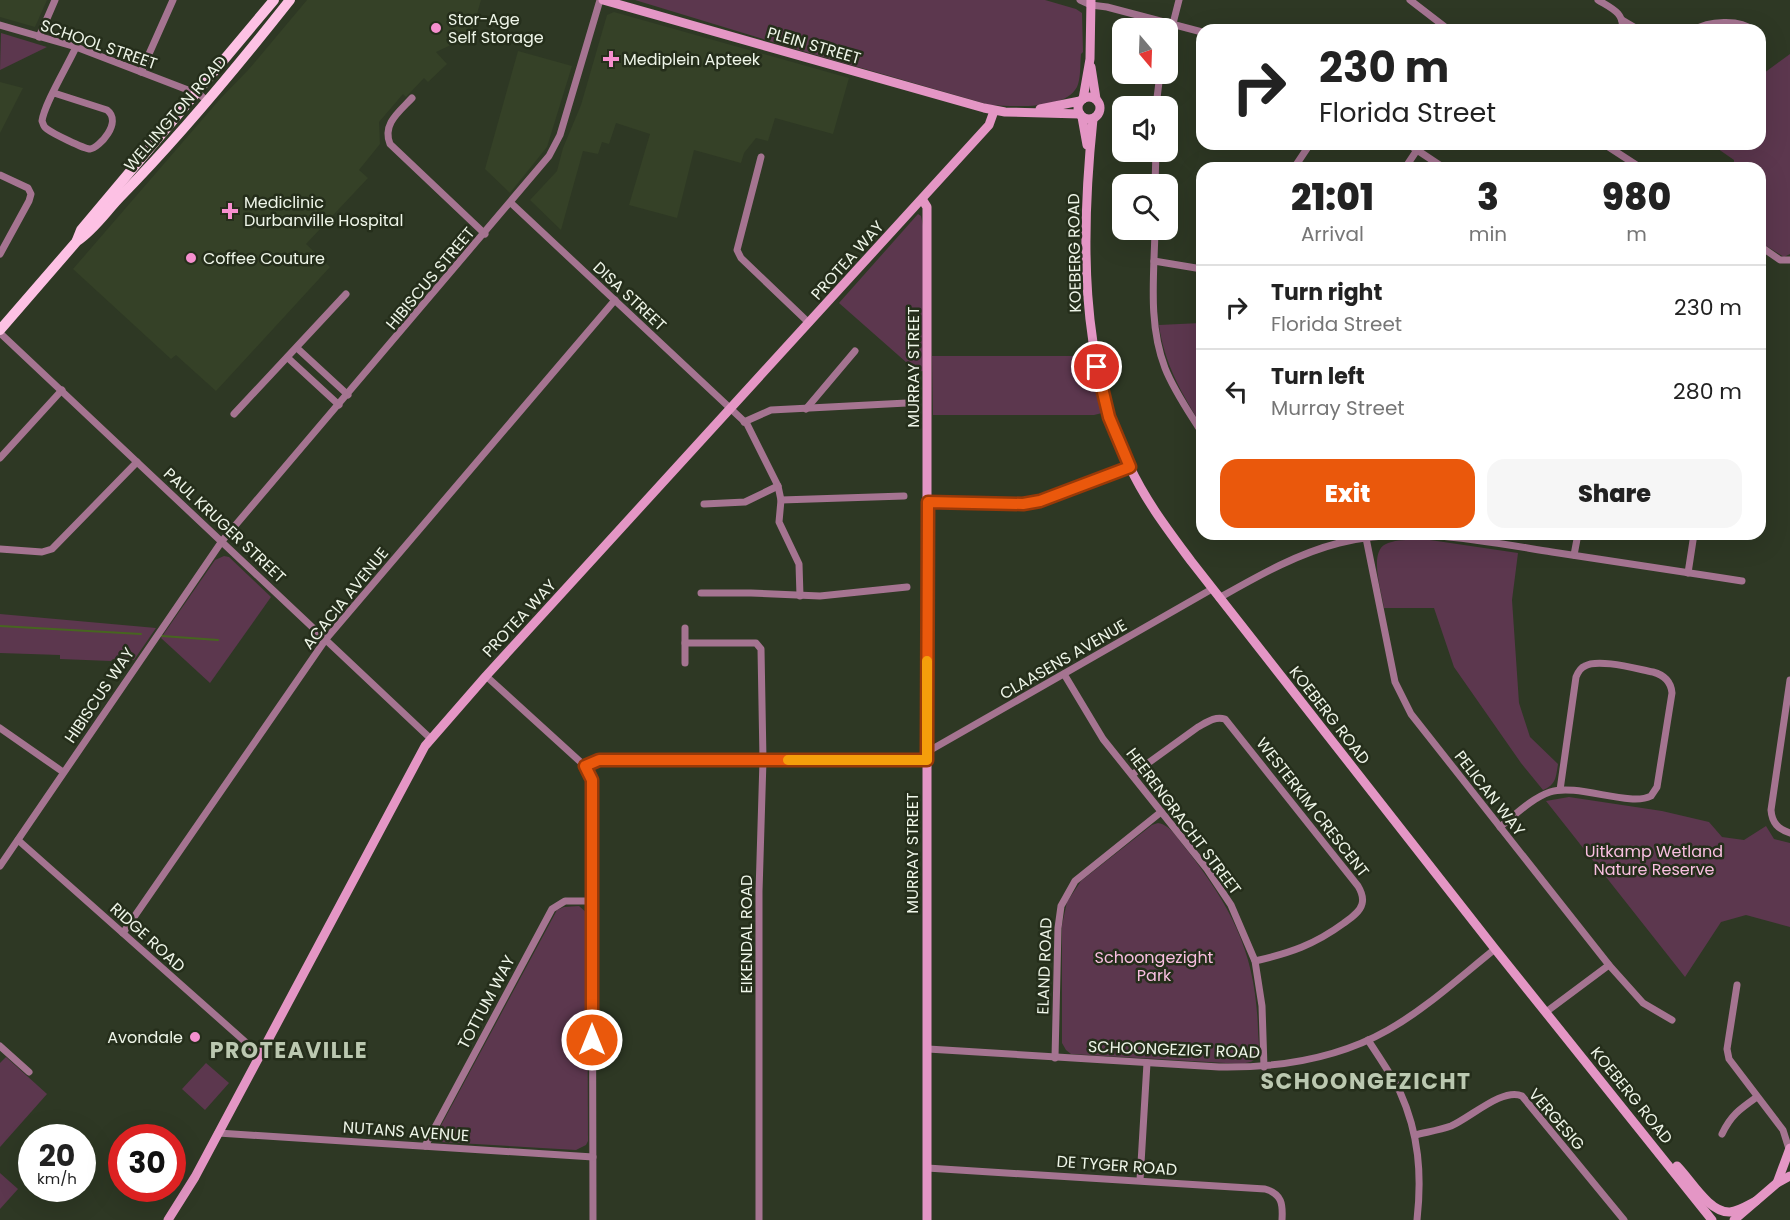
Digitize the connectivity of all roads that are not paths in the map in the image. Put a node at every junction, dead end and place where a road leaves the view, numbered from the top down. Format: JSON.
{"nodes":[{"id":1,"x":55,"y":0,"type":"edge"},
{"id":2,"x":173,"y":0,"type":"edge"},
{"id":3,"x":274,"y":0,"type":"edge"},
{"id":4,"x":290,"y":0,"type":"edge"},
{"id":5,"x":602,"y":0,"type":"edge"},
{"id":6,"x":1080,"y":0,"type":"edge"},
{"id":7,"x":1179,"y":0,"type":"edge"},
{"id":8,"x":1410,"y":0,"type":"edge"},
{"id":9,"x":1598,"y":0,"type":"edge"},
{"id":10,"x":1091,"y":2,"type":"edge"},
{"id":11,"x":1150,"y":18,"type":"edge"},
{"id":12,"x":1174,"y":18,"type":"edge"},
{"id":13,"x":1622,"y":20,"type":"junction"},
{"id":14,"x":1441,"y":24,"type":"edge"},
{"id":15,"x":1622,"y":24,"type":"edge"},
{"id":16,"x":1629,"y":24,"type":"edge"},
{"id":17,"x":1710,"y":24,"type":"edge"},
{"id":18,"x":1741,"y":24,"type":"edge"},
{"id":19,"x":0,"y":25,"type":"edge"},
{"id":20,"x":1178,"y":25,"type":"edge"},
{"id":21,"x":1196,"y":30,"type":"edge"},
{"id":22,"x":39,"y":37,"type":"junction"},
{"id":23,"x":76,"y":47,"type":"junction"},
{"id":24,"x":1090,"y":59,"type":"junction"},
{"id":25,"x":141,"y":72,"type":"junction"},
{"id":26,"x":54,"y":93,"type":"junction"},
{"id":27,"x":191,"y":93,"type":"junction"},
{"id":28,"x":412,"y":98,"type":"dead end"},
{"id":29,"x":1096,"y":99,"type":"junction"},
{"id":30,"x":1082,"y":100,"type":"junction"},
{"id":31,"x":204,"y":105,"type":"junction"},
{"id":32,"x":994,"y":111,"type":"junction"},
{"id":33,"x":1017,"y":113,"type":"junction"},
{"id":34,"x":1081,"y":116,"type":"junction"},
{"id":35,"x":1094,"y":118,"type":"junction"},
{"id":36,"x":1417,"y":150,"type":"joint"},
{"id":37,"x":1613,"y":150,"type":"edge"},
{"id":38,"x":761,"y":157,"type":"dead end"},
{"id":39,"x":1089,"y":159,"type":"junction"},
{"id":40,"x":1409,"y":162,"type":"edge"},
{"id":41,"x":1435,"y":162,"type":"edge"},
{"id":42,"x":1632,"y":162,"type":"edge"},
{"id":43,"x":0,"y":175,"type":"edge"},
{"id":44,"x":922,"y":199,"type":"junction"},
{"id":45,"x":511,"y":202,"type":"junction"},
{"id":46,"x":485,"y":234,"type":"junction"},
{"id":47,"x":1155,"y":240,"type":"edge"},
{"id":48,"x":77,"y":241,"type":"junction"},
{"id":49,"x":1766,"y":250,"type":"edge"},
{"id":50,"x":0,"y":254,"type":"edge"},
{"id":51,"x":1790,"y":260,"type":"edge"},
{"id":52,"x":1154,"y":261,"type":"junction"},
{"id":53,"x":1196,"y":268,"type":"edge"},
{"id":54,"x":346,"y":294,"type":"dead end"},
{"id":55,"x":615,"y":300,"type":"junction"},
{"id":56,"x":809,"y":323,"type":"junction"},
{"id":57,"x":0,"y":331,"type":"edge"},
{"id":58,"x":297,"y":348,"type":"junction"},
{"id":59,"x":855,"y":351,"type":"dead end"},
{"id":60,"x":288,"y":358,"type":"junction"},
{"id":61,"x":62,"y":390,"type":"junction"},
{"id":62,"x":348,"y":395,"type":"junction"},
{"id":63,"x":907,"y":403,"type":"dead end"},
{"id":64,"x":339,"y":405,"type":"junction"},
{"id":65,"x":806,"y":409,"type":"junction"},
{"id":66,"x":731,"y":410,"type":"junction"},
{"id":67,"x":234,"y":414,"type":"dead end"},
{"id":68,"x":744,"y":422,"type":"junction"},
{"id":69,"x":1196,"y":423,"type":"edge"},
{"id":70,"x":0,"y":458,"type":"edge"},
{"id":71,"x":137,"y":462,"type":"junction"},
{"id":72,"x":1130,"y":467,"type":"junction"},
{"id":73,"x":778,"y":486,"type":"junction"},
{"id":74,"x":904,"y":496,"type":"dead end"},
{"id":75,"x":781,"y":500,"type":"junction"},
{"id":76,"x":928,"y":502,"type":"junction"},
{"id":77,"x":704,"y":504,"type":"dead end"},
{"id":78,"x":1356,"y":540,"type":"edge"},
{"id":79,"x":1366,"y":540,"type":"edge"},
{"id":80,"x":1488,"y":540,"type":"edge"},
{"id":81,"x":1577,"y":540,"type":"edge"},
{"id":82,"x":1693,"y":540,"type":"edge"},
{"id":83,"x":222,"y":541,"type":"junction"},
{"id":84,"x":0,"y":549,"type":"edge"},
{"id":85,"x":1574,"y":555,"type":"junction"},
{"id":86,"x":1688,"y":573,"type":"junction"},
{"id":87,"x":1742,"y":581,"type":"dead end"},
{"id":88,"x":908,"y":586,"type":"dead end"},
{"id":89,"x":1212,"y":589,"type":"junction"},
{"id":90,"x":701,"y":593,"type":"dead end"},
{"id":91,"x":800,"y":596,"type":"junction"},
{"id":92,"x":1219,"y":598,"type":"junction"},
{"id":93,"x":686,"y":628,"type":"dead end"},
{"id":94,"x":326,"y":639,"type":"junction"},
{"id":95,"x":686,"y":643,"type":"junction"},
{"id":96,"x":685,"y":663,"type":"dead end"},
{"id":97,"x":1064,"y":674,"type":"junction"},
{"id":98,"x":486,"y":676,"type":"junction"},
{"id":99,"x":1790,"y":680,"type":"edge"},
{"id":100,"x":0,"y":728,"type":"edge"},
{"id":101,"x":430,"y":739,"type":"junction"},
{"id":102,"x":927,"y":756,"type":"junction"},
{"id":103,"x":763,"y":760,"type":"junction"},
{"id":104,"x":585,"y":766,"type":"junction"},
{"id":105,"x":63,"y":772,"type":"junction"},
{"id":106,"x":1133,"y":774,"type":"junction"},
{"id":107,"x":1560,"y":790,"type":"junction"},
{"id":108,"x":1161,"y":812,"type":"junction"},
{"id":109,"x":1500,"y":827,"type":"junction"},
{"id":110,"x":1790,"y":833,"type":"edge"},
{"id":111,"x":18,"y":840,"type":"junction"},
{"id":112,"x":0,"y":866,"type":"edge"},
{"id":113,"x":592,"y":901,"type":"junction"},
{"id":114,"x":123,"y":933,"type":"junction"},
{"id":115,"x":1495,"y":950,"type":"junction"},
{"id":116,"x":1255,"y":961,"type":"junction"},
{"id":117,"x":1609,"y":965,"type":"junction"},
{"id":118,"x":1737,"y":985,"type":"dead end"},
{"id":119,"x":1546,"y":1012,"type":"junction"},
{"id":120,"x":1672,"y":1020,"type":"dead end"},
{"id":121,"x":1368,"y":1040,"type":"junction"},
{"id":122,"x":0,"y":1047,"type":"edge"},
{"id":123,"x":928,"y":1049,"type":"junction"},
{"id":124,"x":259,"y":1054,"type":"junction"},
{"id":125,"x":1055,"y":1058,"type":"junction"},
{"id":126,"x":1147,"y":1063,"type":"junction"},
{"id":127,"x":1264,"y":1067,"type":"junction"},
{"id":128,"x":29,"y":1072,"type":"dead end"},
{"id":129,"x":1757,"y":1097,"type":"junction"},
{"id":130,"x":1783,"y":1130,"type":"junction"},
{"id":131,"x":218,"y":1133,"type":"junction"},
{"id":132,"x":1722,"y":1134,"type":"dead end"},
{"id":133,"x":1790,"y":1134,"type":"edge"},
{"id":134,"x":1415,"y":1135,"type":"junction"},
{"id":135,"x":425,"y":1146,"type":"junction"},
{"id":136,"x":1789,"y":1153,"type":"edge"},
{"id":137,"x":593,"y":1157,"type":"junction"},
{"id":138,"x":1669,"y":1165,"type":"junction"},
{"id":139,"x":927,"y":1168,"type":"junction"},
{"id":140,"x":1790,"y":1176,"type":"edge"},
{"id":141,"x":1140,"y":1180,"type":"junction"},
{"id":142,"x":1777,"y":1183,"type":"junction"},
{"id":143,"x":1756,"y":1201,"type":"junction"},
{"id":144,"x":168,"y":1220,"type":"edge"},
{"id":145,"x":593,"y":1220,"type":"edge"},
{"id":146,"x":759,"y":1220,"type":"edge"},
{"id":147,"x":927,"y":1220,"type":"edge"},
{"id":148,"x":1282,"y":1220,"type":"edge"},
{"id":149,"x":1417,"y":1220,"type":"edge"},
{"id":150,"x":1624,"y":1220,"type":"edge"},
{"id":151,"x":1712,"y":1220,"type":"edge"},
{"id":152,"x":1734,"y":1220,"type":"edge"}],
"edges":[{"from":1,"to":22,"type":"street"},
{"from":2,"to":25,"type":"street"},
{"from":3,"to":27,"type":"main road","name":"WELLINGTON ROAD"},
{"from":4,"to":31,"type":"main road","name":"WELLINGTON ROAD"},
{"from":5,"to":32,"type":"street","name":"PLEIN STREET"},
{"from":5,"to":45,"type":"street","name":"HIBISCUS STREET"},
{"from":6,"to":10,"type":"street"},
{"from":7,"to":12,"type":"street"},
{"from":8,"to":14,"type":"street"},
{"from":9,"to":13,"type":"street"},
{"from":10,"to":11,"type":"street"},
{"from":10,"to":24,"type":"street"},
{"from":13,"to":15,"type":"street"},
{"from":13,"to":16,"type":"street"},
{"from":17,"to":18,"type":"street"},
{"from":19,"to":22,"type":"street","name":"SCHOOL STREET"},
{"from":20,"to":21,"type":"street"},
{"from":22,"to":23,"type":"street","name":"SCHOOL STREET"},
{"from":23,"to":25,"type":"street","name":"SCHOOL STREET"},
{"from":23,"to":26,"type":"street"},
{"from":24,"to":29,"type":"street"},
{"from":24,"to":30,"type":"street"},
{"from":25,"to":27,"type":"street","name":"SCHOOL STREET"},
{"from":26,"to":26,"type":"street"},
{"from":27,"to":31,"type":"street","name":"SCHOOL STREET"},
{"from":27,"to":48,"type":"main road","name":"WELLINGTON ROAD"},
{"from":28,"to":46,"type":"street"},
{"from":29,"to":30,"type":"street"},
{"from":29,"to":35,"type":"street"},
{"from":30,"to":33,"type":"street","name":"PLEIN STREET"},
{"from":30,"to":34,"type":"street"},
{"from":31,"to":48,"type":"main road","name":"WELLINGTON ROAD"},
{"from":32,"to":33,"type":"street","name":"PLEIN STREET"},
{"from":32,"to":44,"type":"street","name":"PROTEA WAY"},
{"from":33,"to":34,"type":"street","name":"PLEIN STREET"},
{"from":34,"to":35,"type":"street"},
{"from":34,"to":39,"type":"street","name":"KOEBERG ROAD"},
{"from":35,"to":39,"type":"street","name":"KOEBERG ROAD"},
{"from":36,"to":40,"type":"street"},
{"from":36,"to":41,"type":"street"},
{"from":37,"to":42,"type":"street"},
{"from":38,"to":56,"type":"street"},
{"from":39,"to":72,"type":"street","name":"KOEBERG ROAD"},
{"from":43,"to":50,"type":"street"},
{"from":44,"to":56,"type":"street","name":"PROTEA WAY"},
{"from":44,"to":76,"type":"street","name":"MURRAY STREET"},
{"from":45,"to":46,"type":"street","name":"HIBISCUS STREET"},
{"from":45,"to":55,"type":"street","name":"DISA STREET"},
{"from":46,"to":62,"type":"street","name":"HIBISCUS STREET"},
{"from":47,"to":52,"type":"street"},
{"from":48,"to":57,"type":"main road","name":"WELLINGTON ROAD"},
{"from":49,"to":51,"type":"street"},
{"from":52,"to":53,"type":"street"},
{"from":52,"to":69,"type":"street"},
{"from":54,"to":58,"type":"street"},
{"from":55,"to":66,"type":"street","name":"DISA STREET"},
{"from":55,"to":94,"type":"street","name":"ACACIA AVENUE"},
{"from":56,"to":66,"type":"street","name":"PROTEA WAY"},
{"from":57,"to":61,"type":"street","name":"PAUL KRUGER STREET"},
{"from":58,"to":60,"type":"street"},
{"from":58,"to":62,"type":"street"},
{"from":59,"to":65,"type":"street"},
{"from":60,"to":64,"type":"street"},
{"from":60,"to":67,"type":"street"},
{"from":61,"to":70,"type":"street"},
{"from":61,"to":71,"type":"street","name":"PAUL KRUGER STREET"},
{"from":62,"to":64,"type":"street","name":"HIBISCUS STREET"},
{"from":63,"to":65,"type":"street"},
{"from":64,"to":83,"type":"street","name":"HIBISCUS STREET"},
{"from":65,"to":68,"type":"street"},
{"from":66,"to":68,"type":"street","name":"DISA STREET"},
{"from":66,"to":98,"type":"street","name":"PROTEA WAY"},
{"from":68,"to":73,"type":"street","name":"DISA STREET"},
{"from":71,"to":83,"type":"street","name":"PAUL KRUGER STREET"},
{"from":71,"to":84,"type":"street"},
{"from":72,"to":76,"type":"street"},
{"from":72,"to":89,"type":"street","name":"KOEBERG ROAD"},
{"from":73,"to":75,"type":"street","name":"DISA STREET"},
{"from":73,"to":77,"type":"street"},
{"from":74,"to":75,"type":"street"},
{"from":75,"to":91,"type":"street","name":"DISA STREET"},
{"from":76,"to":102,"type":"street","name":"MURRAY STREET"},
{"from":78,"to":92,"type":"street"},
{"from":79,"to":109,"type":"street","name":"PELICAN WAY"},
{"from":80,"to":85,"type":"street"},
{"from":81,"to":85,"type":"street"},
{"from":82,"to":86,"type":"street"},
{"from":83,"to":94,"type":"street","name":"PAUL KRUGER STREET"},
{"from":83,"to":105,"type":"street","name":"HIBISCUS WAY"},
{"from":85,"to":86,"type":"street"},
{"from":86,"to":87,"type":"street"},
{"from":88,"to":91,"type":"street"},
{"from":89,"to":92,"type":"street","name":"KOEBERG ROAD"},
{"from":89,"to":97,"type":"street","name":"CLAASENS AVENUE"},
{"from":90,"to":91,"type":"street"},
{"from":92,"to":115,"type":"street","name":"KOEBERG ROAD"},
{"from":93,"to":95,"type":"street"},
{"from":94,"to":101,"type":"street","name":"PAUL KRUGER STREET"},
{"from":94,"to":114,"type":"street","name":"ACACIA AVENUE"},
{"from":95,"to":96,"type":"street"},
{"from":95,"to":103,"type":"street","name":"EIKENDAL ROAD"},
{"from":97,"to":102,"type":"street","name":"CLAASENS AVENUE"},
{"from":97,"to":106,"type":"street","name":"HEERENGRACHT STREET"},
{"from":98,"to":101,"type":"street","name":"PROTEA WAY"},
{"from":98,"to":104,"type":"street"},
{"from":99,"to":110,"type":"street"},
{"from":100,"to":105,"type":"street"},
{"from":101,"to":124,"type":"street","name":"PROTEA WAY"},
{"from":102,"to":103,"type":"street"},
{"from":102,"to":123,"type":"street","name":"MURRAY STREET"},
{"from":103,"to":104,"type":"street"},
{"from":103,"to":146,"type":"street","name":"EIKENDAL ROAD"},
{"from":104,"to":113,"type":"street"},
{"from":105,"to":111,"type":"street","name":"HIBISCUS WAY"},
{"from":106,"to":108,"type":"street","name":"HEERENGRACHT STREET"},
{"from":106,"to":116,"type":"street","name":"WESTERKIM CRESCENT"},
{"from":107,"to":107,"type":"street"},
{"from":107,"to":109,"type":"street"},
{"from":108,"to":116,"type":"street","name":"HEERENGRACHT STREET"},
{"from":108,"to":125,"type":"street","name":"ELAND ROAD"},
{"from":109,"to":117,"type":"street","name":"PELICAN WAY"},
{"from":111,"to":112,"type":"street","name":"HIBISCUS WAY"},
{"from":111,"to":114,"type":"street","name":"RIDGE ROAD"},
{"from":113,"to":135,"type":"street","name":"TOTTUM WAY"},
{"from":113,"to":137,"type":"street"},
{"from":114,"to":124,"type":"street","name":"RIDGE ROAD"},
{"from":115,"to":119,"type":"street","name":"KOEBERG ROAD"},
{"from":115,"to":121,"type":"street","name":"SCHOONGEZIGT ROAD"},
{"from":116,"to":127,"type":"street","name":"HEERENGRACHT STREET"},
{"from":117,"to":119,"type":"street"},
{"from":117,"to":120,"type":"street","name":"PELICAN WAY"},
{"from":118,"to":129,"type":"street"},
{"from":119,"to":138,"type":"street","name":"KOEBERG ROAD"},
{"from":121,"to":127,"type":"street","name":"SCHOONGEZIGT ROAD"},
{"from":121,"to":134,"type":"street"},
{"from":122,"to":128,"type":"street"},
{"from":123,"to":125,"type":"street","name":"SCHOONGEZIGT ROAD"},
{"from":123,"to":139,"type":"street","name":"MURRAY STREET"},
{"from":124,"to":131,"type":"street","name":"PROTEA WAY"},
{"from":125,"to":126,"type":"street","name":"SCHOONGEZIGT ROAD"},
{"from":126,"to":127,"type":"street","name":"SCHOONGEZIGT ROAD"},
{"from":126,"to":141,"type":"street"},
{"from":129,"to":130,"type":"street"},
{"from":129,"to":132,"type":"street"},
{"from":130,"to":133,"type":"street"},
{"from":130,"to":136,"type":"street"},
{"from":131,"to":135,"type":"street","name":"NUTANS AVENUE"},
{"from":131,"to":144,"type":"street","name":"PROTEA WAY"},
{"from":134,"to":149,"type":"street"},
{"from":134,"to":150,"type":"street","name":"VERGESIG"},
{"from":135,"to":137,"type":"street","name":"NUTANS AVENUE"},
{"from":136,"to":142,"type":"street"},
{"from":137,"to":145,"type":"street"},
{"from":138,"to":143,"type":"street"},
{"from":138,"to":151,"type":"street","name":"KOEBERG ROAD"},
{"from":139,"to":141,"type":"street","name":"DE TYGER ROAD"},
{"from":139,"to":147,"type":"street","name":"MURRAY STREET"},
{"from":140,"to":142,"type":"street"},
{"from":141,"to":148,"type":"street","name":"DE TYGER ROAD"},
{"from":142,"to":143,"type":"street"},
{"from":143,"to":152,"type":"street"}]}
